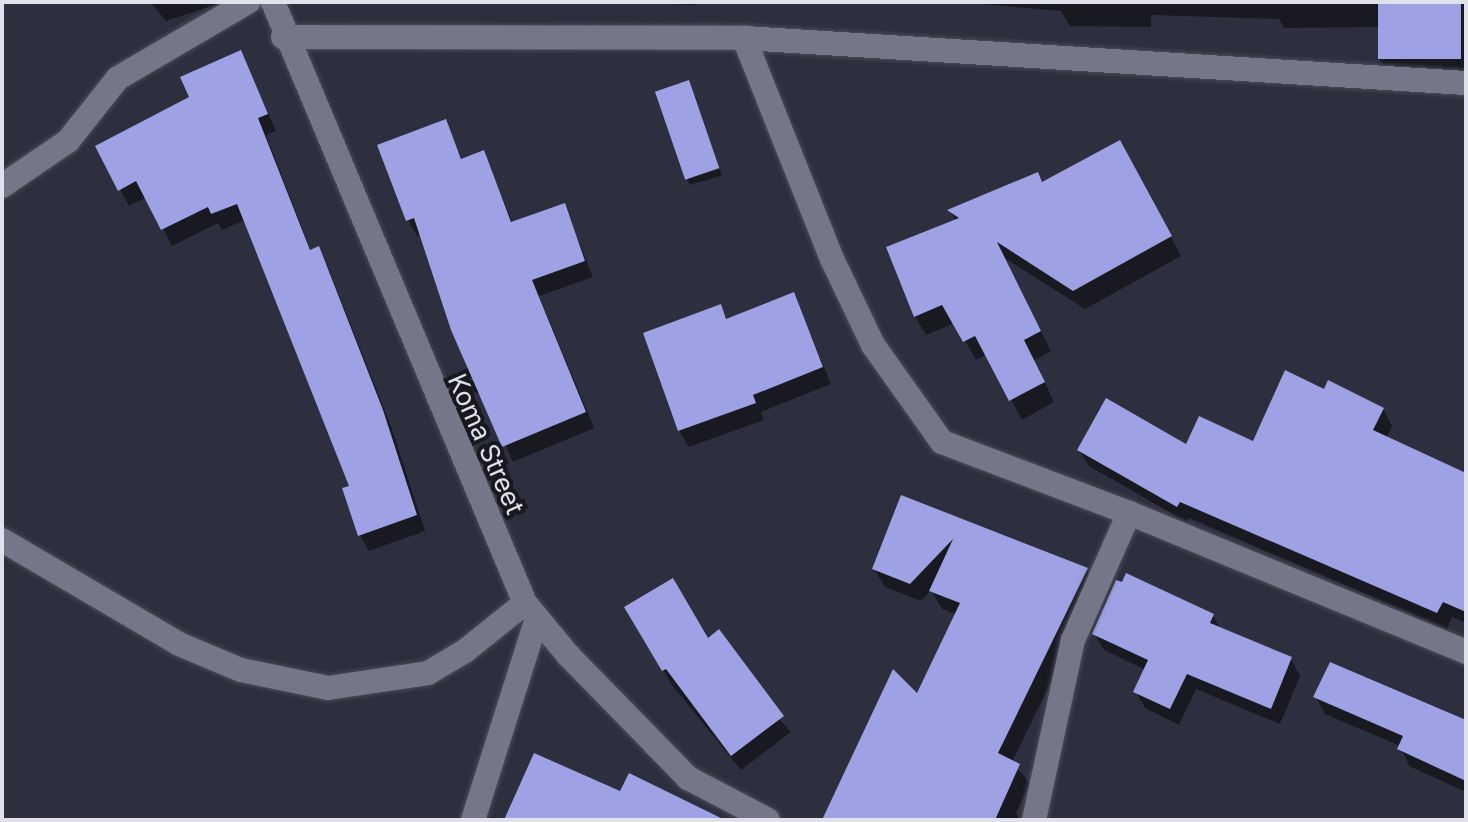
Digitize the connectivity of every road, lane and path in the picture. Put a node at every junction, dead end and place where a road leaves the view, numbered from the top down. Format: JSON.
{"nodes":[{"id":1,"x":248,"y":2,"type":"edge"},
{"id":2,"x":273,"y":2,"type":"edge"},
{"id":3,"x":283,"y":37,"type":"junction"},
{"id":4,"x":744,"y":38,"type":"junction"},
{"id":5,"x":1466,"y":83,"type":"edge"},
{"id":6,"x":2,"y":186,"type":"edge"},
{"id":7,"x":1129,"y":513,"type":"junction"},
{"id":8,"x":2,"y":540,"type":"edge"},
{"id":9,"x":531,"y":610,"type":"junction"},
{"id":10,"x":1466,"y":652,"type":"edge"},
{"id":11,"x":473,"y":820,"type":"edge"},
{"id":12,"x":768,"y":820,"type":"edge"},
{"id":13,"x":1034,"y":820,"type":"edge"}],
"edges":[{"from":1,"to":6,"type":"street"},
{"from":2,"to":3,"type":"street","name":"Koma Street"},
{"from":3,"to":4,"type":"street"},
{"from":3,"to":9,"type":"street","name":"Koma Street"},
{"from":4,"to":5,"type":"street"},
{"from":4,"to":7,"type":"street"},
{"from":7,"to":10,"type":"street"},
{"from":7,"to":13,"type":"street"},
{"from":8,"to":9,"type":"street"},
{"from":9,"to":11,"type":"street"},
{"from":9,"to":12,"type":"street","name":"Koma Street"}]}
